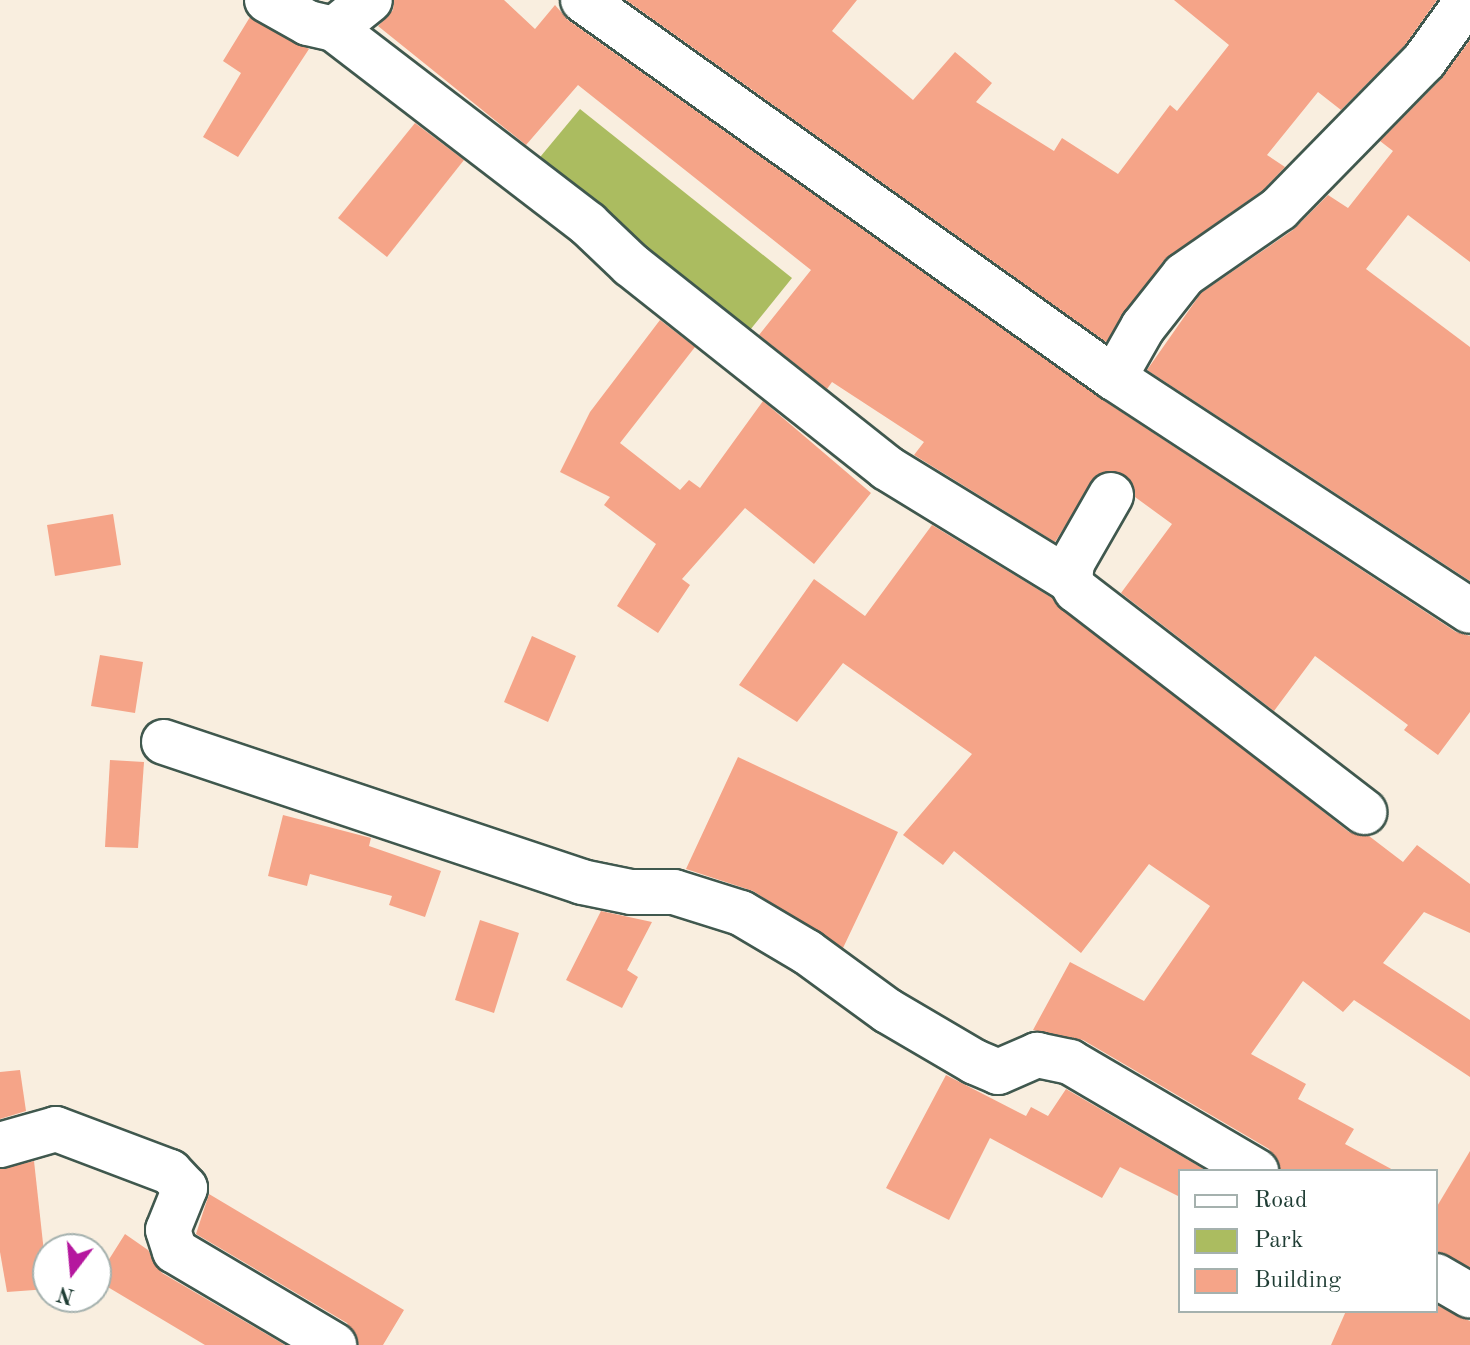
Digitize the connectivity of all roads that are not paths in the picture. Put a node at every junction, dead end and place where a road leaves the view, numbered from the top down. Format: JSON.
{"nodes":[{"id":1,"x":267,"y":0,"type":"edge"},
{"id":2,"x":370,"y":0,"type":"edge"},
{"id":3,"x":1468,"y":0,"type":"edge"},
{"id":4,"x":588,"y":1,"type":"edge"},
{"id":5,"x":334,"y":29,"type":"junction"},
{"id":6,"x":1114,"y":378,"type":"junction"},
{"id":7,"x":1111,"y":495,"type":"dead end"},
{"id":8,"x":1070,"y":580,"type":"junction"},
{"id":9,"x":1470,"y":611,"type":"edge"},
{"id":10,"x":164,"y":742,"type":"dead end"},
{"id":11,"x":1364,"y":812,"type":"dead end"},
{"id":12,"x":0,"y":1145,"type":"edge"},
{"id":13,"x":1253,"y":1169,"type":"edge"},
{"id":14,"x":1438,"y":1277,"type":"edge"},
{"id":15,"x":1470,"y":1296,"type":"edge"},
{"id":16,"x":334,"y":1345,"type":"edge"}],
"edges":[{"from":1,"to":5,"type":"street"},
{"from":2,"to":5,"type":"street"},
{"from":3,"to":6,"type":"street"},
{"from":4,"to":6,"type":"street"},
{"from":5,"to":8,"type":"street"},
{"from":6,"to":9,"type":"street"},
{"from":7,"to":8,"type":"street"},
{"from":8,"to":11,"type":"street"},
{"from":10,"to":13,"type":"street"},
{"from":12,"to":16,"type":"street"},
{"from":14,"to":15,"type":"street"}]}
